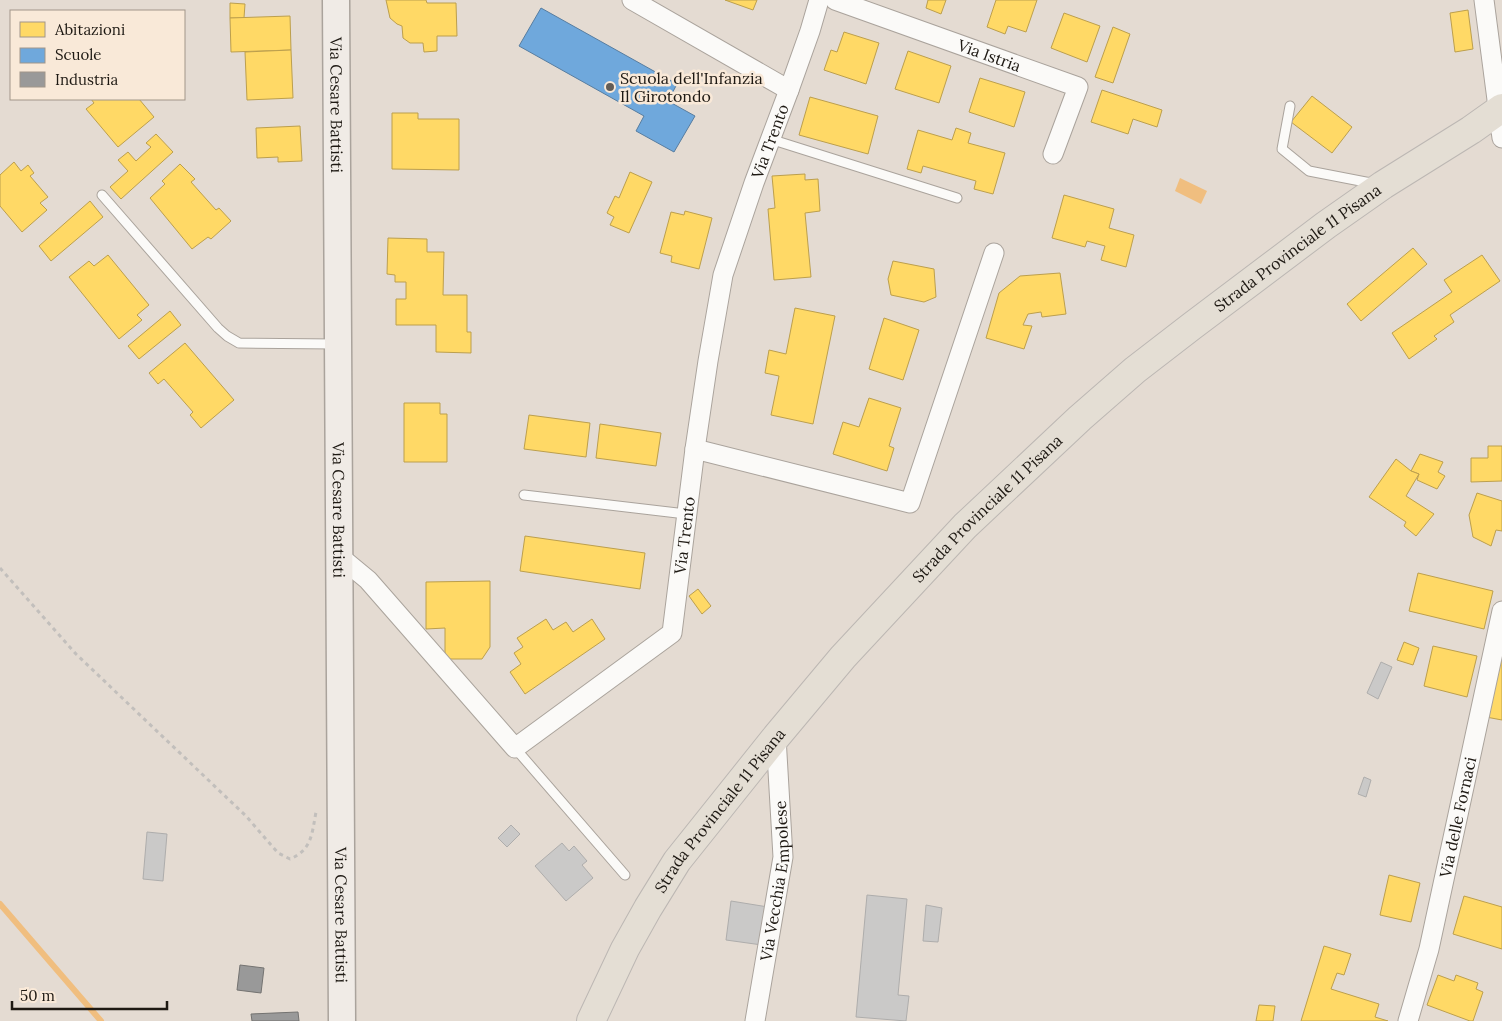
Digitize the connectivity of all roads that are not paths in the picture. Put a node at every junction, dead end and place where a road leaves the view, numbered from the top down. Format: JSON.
{"nodes":[{"id":1,"x":336,"y":0,"type":"edge"},
{"id":2,"x":632,"y":0,"type":"edge"},
{"id":3,"x":819,"y":0,"type":"edge"},
{"id":4,"x":835,"y":0,"type":"edge"},
{"id":5,"x":1484,"y":0,"type":"edge"},
{"id":6,"x":789,"y":90,"type":"junction"},
{"id":7,"x":1290,"y":106,"type":"dead end"},
{"id":8,"x":1500,"y":109,"type":"edge"},
{"id":9,"x":1502,"y":138,"type":"edge"},
{"id":10,"x":770,"y":139,"type":"junction"},
{"id":11,"x":1053,"y":154,"type":"dead end"},
{"id":12,"x":1383,"y":185,"type":"junction"},
{"id":13,"x":102,"y":195,"type":"dead end"},
{"id":14,"x":956,"y":198,"type":"dead end"},
{"id":15,"x":994,"y":253,"type":"dead end"},
{"id":16,"x":337,"y":344,"type":"junction"},
{"id":17,"x":695,"y":449,"type":"junction"},
{"id":18,"x":524,"y":494,"type":"dead end"},
{"id":19,"x":686,"y":514,"type":"junction"},
{"id":20,"x":339,"y":556,"type":"junction"},
{"id":21,"x":1502,"y":611,"type":"edge"},
{"id":22,"x":776,"y":738,"type":"junction"},
{"id":23,"x":515,"y":748,"type":"junction"},
{"id":24,"x":625,"y":875,"type":"dead end"},
{"id":25,"x":342,"y":1021,"type":"edge"},
{"id":26,"x":591,"y":1021,"type":"edge"},
{"id":27,"x":755,"y":1021,"type":"edge"},
{"id":28,"x":1408,"y":1021,"type":"edge"}],
"edges":[{"from":1,"to":16,"type":"street","name":"Via Cesare Battisti"},
{"from":2,"to":6,"type":"street"},
{"from":3,"to":6,"type":"street","name":"Via Trento"},
{"from":4,"to":11,"type":"street","name":"Via Istria"},
{"from":5,"to":8,"type":"street"},
{"from":6,"to":10,"type":"street","name":"Via Trento"},
{"from":7,"to":12,"type":"lane"},
{"from":8,"to":9,"type":"street"},
{"from":8,"to":12,"type":"main road","name":"Strada Provinciale 11 Pisana"},
{"from":10,"to":14,"type":"lane"},
{"from":10,"to":17,"type":"street","name":"Via Trento"},
{"from":12,"to":22,"type":"main road","name":"Strada Provinciale 11 Pisana"},
{"from":13,"to":16,"type":"lane"},
{"from":15,"to":17,"type":"street"},
{"from":16,"to":20,"type":"street","name":"Via Cesare Battisti"},
{"from":17,"to":19,"type":"street","name":"Via Trento"},
{"from":18,"to":19,"type":"lane"},
{"from":19,"to":23,"type":"street","name":"Via Trento"},
{"from":20,"to":23,"type":"street"},
{"from":20,"to":25,"type":"street","name":"Via Cesare Battisti"},
{"from":21,"to":28,"type":"street","name":"Via delle Fornaci"},
{"from":22,"to":26,"type":"main road","name":"Strada Provinciale 11 Pisana"},
{"from":22,"to":27,"type":"street","name":"Via Vecchia Empolese"},
{"from":23,"to":24,"type":"lane"}]}
